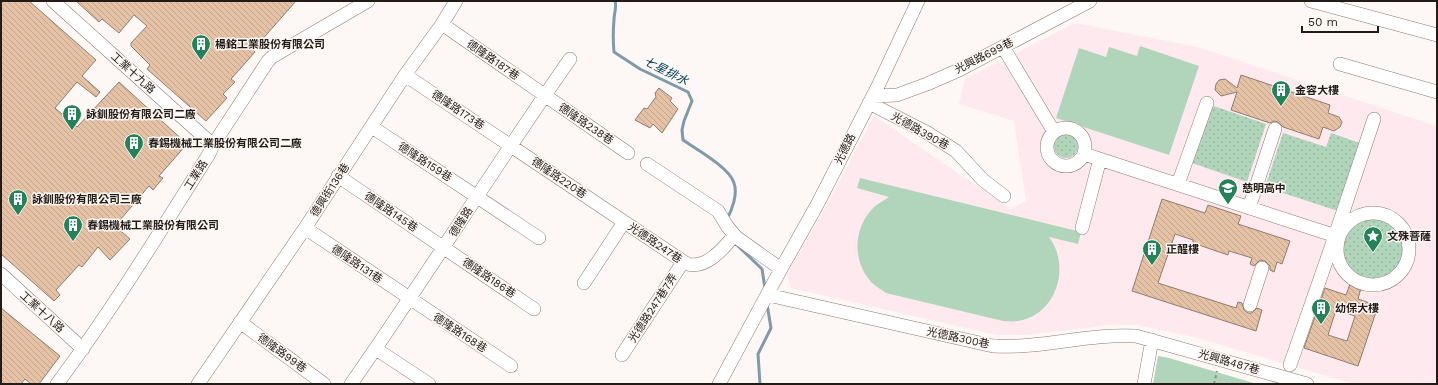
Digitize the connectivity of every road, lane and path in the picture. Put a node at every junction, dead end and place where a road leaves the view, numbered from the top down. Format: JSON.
{"nodes":[{"id":1,"x":53,"y":1,"type":"edge"},
{"id":2,"x":368,"y":1,"type":"edge"},
{"id":3,"x":456,"y":1,"type":"edge"},
{"id":4,"x":918,"y":1,"type":"edge"},
{"id":5,"x":1090,"y":1,"type":"edge"},
{"id":6,"x":1310,"y":1,"type":"edge"},
{"id":7,"x":442,"y":24,"type":"junction"},
{"id":8,"x":1437,"y":35,"type":"edge"},
{"id":9,"x":1003,"y":47,"type":"junction"},
{"id":10,"x":570,"y":59,"type":"dead end"},
{"id":11,"x":1340,"y":64,"type":"dead end"},
{"id":12,"x":405,"y":75,"type":"junction"},
{"id":13,"x":1437,"y":92,"type":"edge"},
{"id":14,"x":544,"y":96,"type":"junction"},
{"id":15,"x":871,"y":99,"type":"junction"},
{"id":16,"x":1207,"y":103,"type":"dead end"},
{"id":17,"x":1374,"y":119,"type":"dead end"},
{"id":18,"x":372,"y":127,"type":"junction"},
{"id":19,"x":1274,"y":129,"type":"dead end"},
{"id":20,"x":1054,"y":132,"type":"junction"},
{"id":21,"x":213,"y":145,"type":"junction"},
{"id":22,"x":512,"y":146,"type":"junction"},
{"id":23,"x":628,"y":153,"type":"dead end"},
{"id":24,"x":1084,"y":154,"type":"junction"},
{"id":25,"x":1100,"y":159,"type":"junction"},
{"id":26,"x":647,"y":164,"type":"dead end"},
{"id":27,"x":338,"y":176,"type":"junction"},
{"id":28,"x":1178,"y":184,"type":"junction"},
{"id":29,"x":1004,"y":196,"type":"dead end"},
{"id":30,"x":478,"y":197,"type":"junction"},
{"id":31,"x":1249,"y":208,"type":"junction"},
{"id":32,"x":606,"y":210,"type":"joint"},
{"id":33,"x":624,"y":222,"type":"junction"},
{"id":34,"x":305,"y":228,"type":"junction"},
{"id":35,"x":1082,"y":228,"type":"dead end"},
{"id":36,"x":729,"y":235,"type":"junction"},
{"id":37,"x":1337,"y":236,"type":"junction"},
{"id":38,"x":539,"y":238,"type":"dead end"},
{"id":39,"x":444,"y":248,"type":"junction"},
{"id":40,"x":683,"y":262,"type":"junction"},
{"id":41,"x":1262,"y":268,"type":"dead end"},
{"id":42,"x":781,"y":269,"type":"junction"},
{"id":43,"x":1,"y":274,"type":"edge"},
{"id":44,"x":584,"y":283,"type":"dead end"},
{"id":45,"x":768,"y":295,"type":"junction"},
{"id":46,"x":410,"y":299,"type":"junction"},
{"id":47,"x":1250,"y":306,"type":"dead end"},
{"id":48,"x":534,"y":309,"type":"dead end"},
{"id":49,"x":240,"y":322,"type":"junction"},
{"id":50,"x":1152,"y":340,"type":"junction"},
{"id":51,"x":83,"y":349,"type":"junction"},
{"id":52,"x":376,"y":349,"type":"junction"},
{"id":53,"x":622,"y":355,"type":"dead end"},
{"id":54,"x":1290,"y":365,"type":"dead end"},
{"id":55,"x":511,"y":366,"type":"dead end"},
{"id":56,"x":1217,"y":371,"type":"dead end"},
{"id":57,"x":204,"y":382,"type":"edge"},
{"id":58,"x":57,"y":384,"type":"edge"},
{"id":59,"x":324,"y":384,"type":"edge"},
{"id":60,"x":351,"y":384,"type":"edge"},
{"id":61,"x":429,"y":384,"type":"edge"},
{"id":62,"x":719,"y":384,"type":"edge"},
{"id":63,"x":1144,"y":384,"type":"edge"},
{"id":64,"x":1214,"y":384,"type":"edge"},
{"id":65,"x":1307,"y":384,"type":"edge"}],
"edges":[{"from":1,"to":21,"type":"street","name":"工業十九路"},
{"from":2,"to":21,"type":"street","name":"工業路"},
{"from":3,"to":7,"type":"street","name":"德興街136巷"},
{"from":4,"to":15,"type":"street","name":"光德路"},
{"from":5,"to":9,"type":"street","name":"光興路699巷"},
{"from":6,"to":8,"type":"street"},
{"from":7,"to":12,"type":"street","name":"德興街136巷"},
{"from":7,"to":14,"type":"street","name":"德隆路187巷"},
{"from":9,"to":15,"type":"street","name":"光興路699巷"},
{"from":9,"to":20,"type":"street"},
{"from":10,"to":14,"type":"street","name":"德隆路"},
{"from":11,"to":13,"type":"street"},
{"from":12,"to":18,"type":"street","name":"德興街136巷"},
{"from":12,"to":22,"type":"street","name":"德隆路173巷"},
{"from":14,"to":22,"type":"street","name":"德隆路"},
{"from":14,"to":23,"type":"street","name":"德隆路238巷"},
{"from":15,"to":29,"type":"street","name":"光德路390巷"},
{"from":15,"to":42,"type":"street","name":"光德路"},
{"from":16,"to":28,"type":"street"},
{"from":17,"to":37,"type":"street"},
{"from":18,"to":27,"type":"street","name":"德興街136巷"},
{"from":18,"to":30,"type":"street","name":"德隆路159巷"},
{"from":19,"to":31,"type":"street"},
{"from":20,"to":24,"type":"street"},
{"from":20,"to":24,"type":"street"},
{"from":21,"to":51,"type":"street","name":"工業路"},
{"from":22,"to":30,"type":"street","name":"德隆路"},
{"from":22,"to":32,"type":"street","name":"德隆路220巷"},
{"from":24,"to":25,"type":"street"},
{"from":25,"to":28,"type":"street"},
{"from":25,"to":35,"type":"street"},
{"from":26,"to":36,"type":"street"},
{"from":27,"to":34,"type":"street","name":"德興街136巷"},
{"from":27,"to":39,"type":"street","name":"德隆路145巷"},
{"from":28,"to":31,"type":"street"},
{"from":30,"to":38,"type":"street","name":"德隆路159巷"},
{"from":30,"to":39,"type":"street","name":"德隆路"},
{"from":31,"to":37,"type":"street"},
{"from":32,"to":33,"type":"street","name":"光德路247巷"},
{"from":33,"to":40,"type":"street","name":"光德路247巷"},
{"from":33,"to":44,"type":"street"},
{"from":34,"to":46,"type":"street","name":"德隆路131巷"},
{"from":34,"to":49,"type":"street","name":"德興街136巷"},
{"from":36,"to":40,"type":"street","name":"光德路247巷"},
{"from":36,"to":42,"type":"street"},
{"from":37,"to":37,"type":"street"},
{"from":37,"to":54,"type":"street"},
{"from":39,"to":46,"type":"street","name":"德隆路"},
{"from":39,"to":48,"type":"street","name":"德隆路186巷"},
{"from":40,"to":53,"type":"street","name":"光德路247巷7弄"},
{"from":41,"to":47,"type":"street"},
{"from":42,"to":45,"type":"street","name":"光德路"},
{"from":43,"to":51,"type":"street","name":"工業十八路"},
{"from":45,"to":50,"type":"street","name":"光德路300巷"},
{"from":45,"to":62,"type":"street","name":"光德路"},
{"from":46,"to":52,"type":"street","name":"德隆路"},
{"from":46,"to":55,"type":"street","name":"德隆路168巷"},
{"from":49,"to":57,"type":"street","name":"德興街136巷"},
{"from":49,"to":59,"type":"street","name":"德隆路99巷"},
{"from":50,"to":63,"type":"street"},
{"from":50,"to":65,"type":"street","name":"光興路487巷"},
{"from":51,"to":58,"type":"street","name":"工業路"},
{"from":52,"to":60,"type":"street","name":"德隆路"},
{"from":52,"to":61,"type":"street"},
{"from":56,"to":64,"type":"path"}]}
